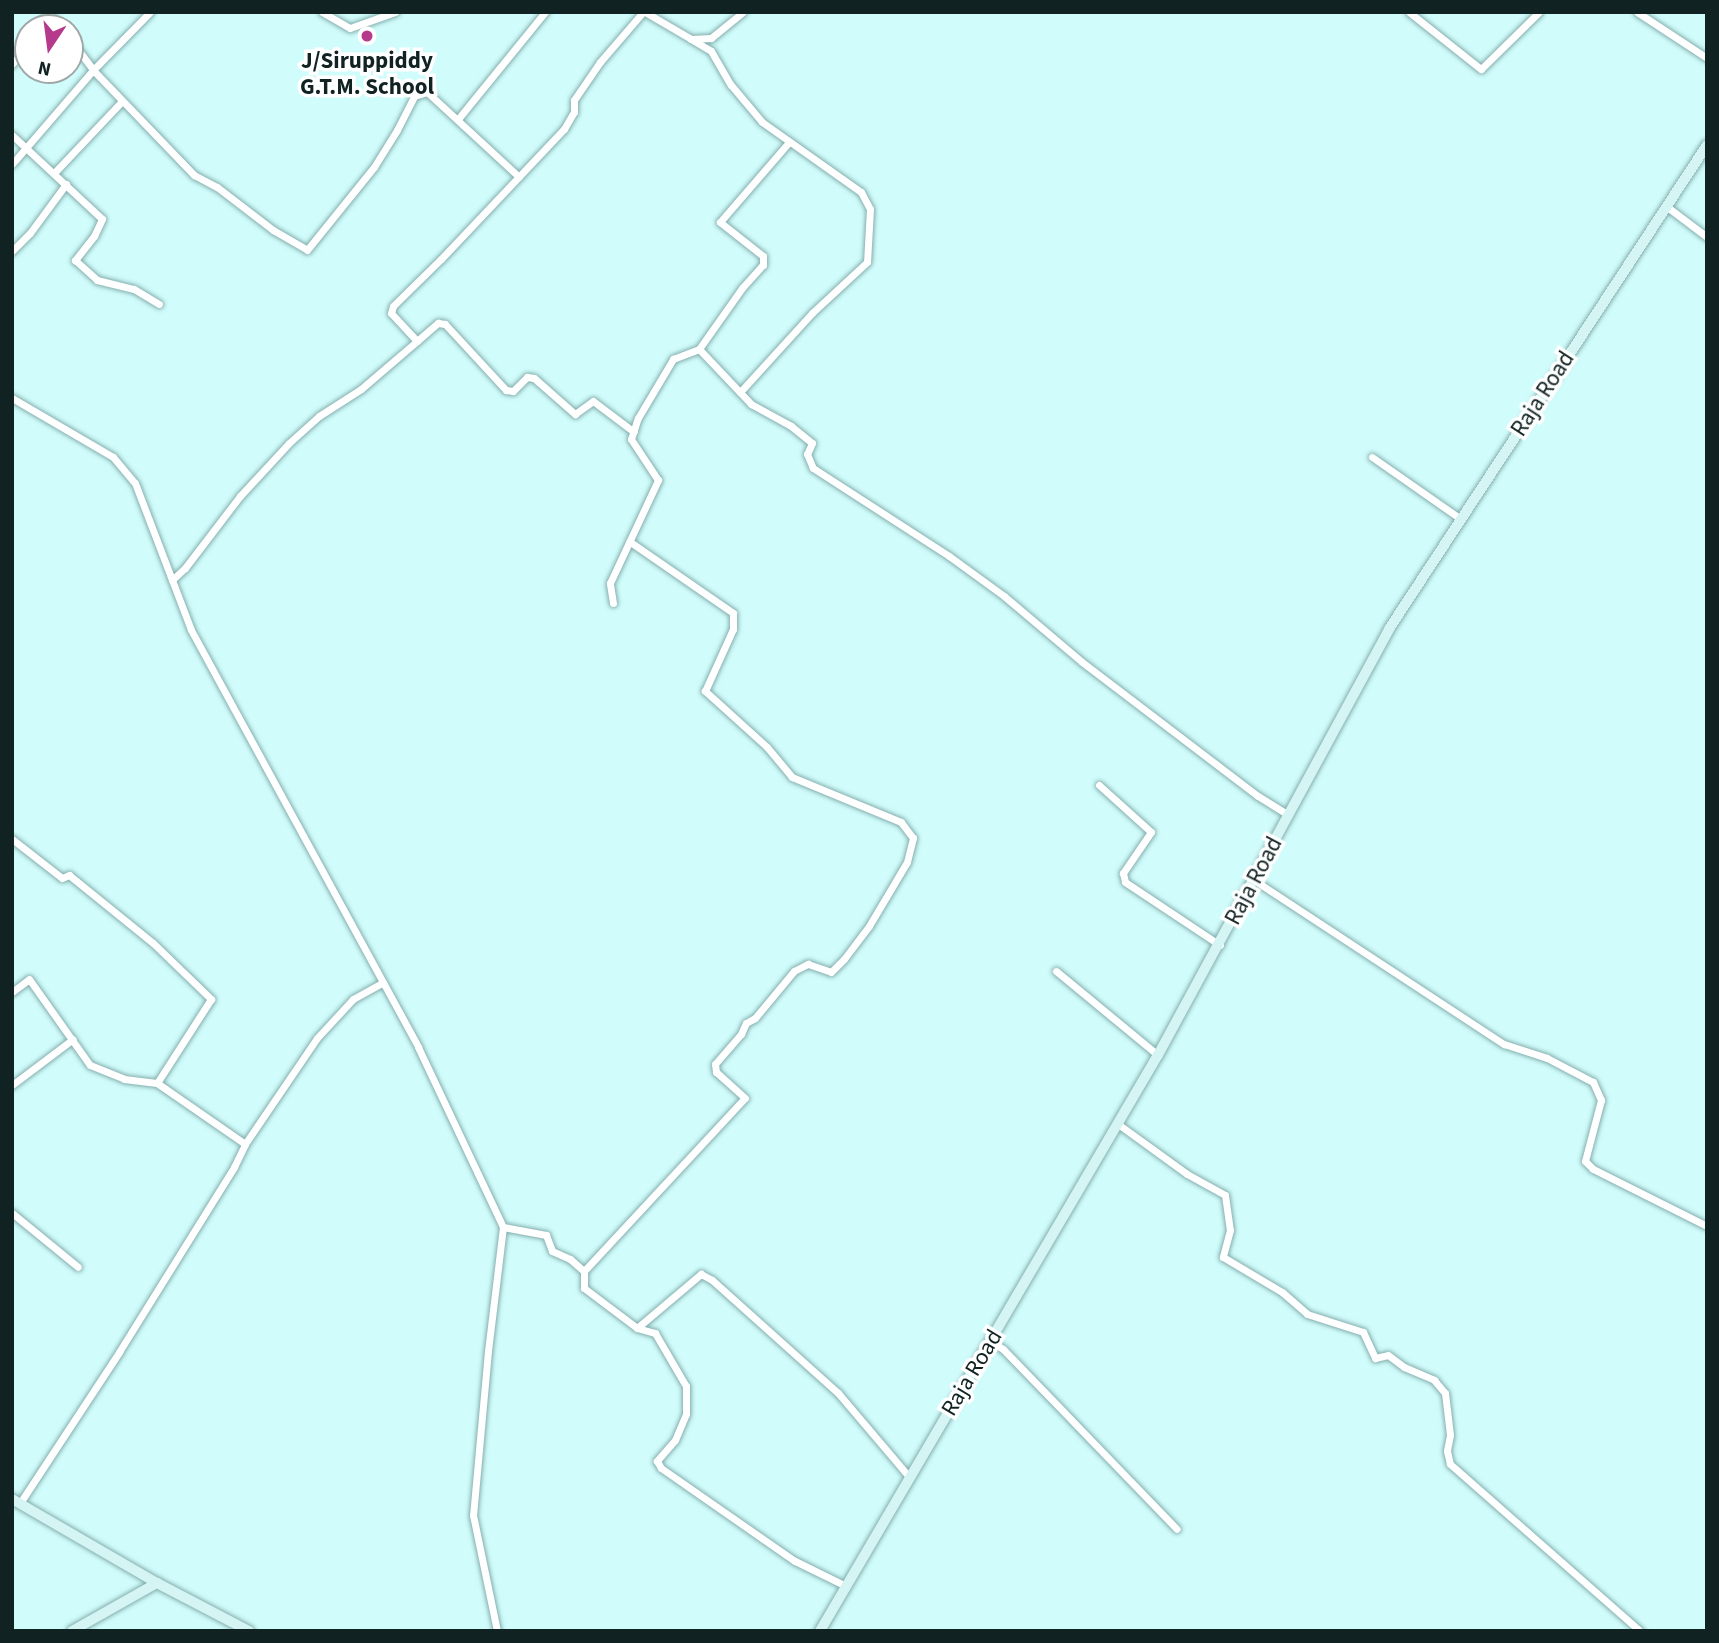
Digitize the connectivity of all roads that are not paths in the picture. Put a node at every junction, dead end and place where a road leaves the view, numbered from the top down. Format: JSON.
{"nodes":[{"id":1,"x":150,"y":12,"type":"edge"},
{"id":2,"x":322,"y":12,"type":"edge"},
{"id":3,"x":395,"y":12,"type":"edge"},
{"id":4,"x":545,"y":12,"type":"edge"},
{"id":5,"x":644,"y":12,"type":"edge"},
{"id":6,"x":743,"y":12,"type":"edge"},
{"id":7,"x":1409,"y":12,"type":"edge"},
{"id":8,"x":1539,"y":12,"type":"edge"},
{"id":9,"x":1637,"y":12,"type":"edge"},
{"id":10,"x":691,"y":39,"type":"junction"},
{"id":11,"x":84,"y":58,"type":"edge"},
{"id":12,"x":1707,"y":58,"type":"edge"},
{"id":13,"x":93,"y":70,"type":"junction"},
{"id":14,"x":122,"y":101,"type":"junction"},
{"id":15,"x":458,"y":119,"type":"junction"},
{"id":16,"x":12,"y":135,"type":"edge"},
{"id":17,"x":789,"y":142,"type":"junction"},
{"id":18,"x":1707,"y":145,"type":"edge"},
{"id":19,"x":24,"y":149,"type":"junction"},
{"id":20,"x":12,"y":164,"type":"edge"},
{"id":21,"x":54,"y":173,"type":"junction"},
{"id":22,"x":519,"y":177,"type":"junction"},
{"id":23,"x":66,"y":184,"type":"junction"},
{"id":24,"x":1666,"y":206,"type":"junction"},
{"id":25,"x":1707,"y":237,"type":"edge"},
{"id":26,"x":12,"y":251,"type":"edge"},
{"id":27,"x":159,"y":304,"type":"dead end"},
{"id":28,"x":417,"y":341,"type":"junction"},
{"id":29,"x":699,"y":349,"type":"junction"},
{"id":30,"x":740,"y":392,"type":"junction"},
{"id":31,"x":12,"y":398,"type":"edge"},
{"id":32,"x":634,"y":432,"type":"junction"},
{"id":33,"x":1372,"y":457,"type":"dead end"},
{"id":34,"x":1461,"y":519,"type":"junction"},
{"id":35,"x":629,"y":541,"type":"junction"},
{"id":36,"x":172,"y":580,"type":"junction"},
{"id":37,"x":613,"y":603,"type":"dead end"},
{"id":38,"x":1099,"y":785,"type":"dead end"},
{"id":39,"x":1289,"y":816,"type":"junction"},
{"id":40,"x":12,"y":839,"type":"edge"},
{"id":41,"x":1254,"y":880,"type":"junction"},
{"id":42,"x":1220,"y":945,"type":"junction"},
{"id":43,"x":1056,"y":971,"type":"dead end"},
{"id":44,"x":382,"y":983,"type":"junction"},
{"id":45,"x":12,"y":992,"type":"edge"},
{"id":46,"x":73,"y":1039,"type":"junction"},
{"id":47,"x":1158,"y":1055,"type":"junction"},
{"id":48,"x":157,"y":1083,"type":"junction"},
{"id":49,"x":12,"y":1085,"type":"edge"},
{"id":50,"x":1118,"y":1124,"type":"junction"},
{"id":51,"x":245,"y":1144,"type":"junction"},
{"id":52,"x":12,"y":1213,"type":"edge"},
{"id":53,"x":1707,"y":1226,"type":"edge"},
{"id":54,"x":503,"y":1227,"type":"junction"},
{"id":55,"x":78,"y":1267,"type":"dead end"},
{"id":56,"x":584,"y":1271,"type":"junction"},
{"id":57,"x":637,"y":1328,"type":"junction"},
{"id":58,"x":991,"y":1342,"type":"junction"},
{"id":59,"x":909,"y":1478,"type":"junction"},
{"id":60,"x":16,"y":1501,"type":"edge"},
{"id":61,"x":1177,"y":1529,"type":"dead end"},
{"id":62,"x":157,"y":1583,"type":"junction"},
{"id":63,"x":846,"y":1586,"type":"junction"},
{"id":64,"x":72,"y":1631,"type":"edge"},
{"id":65,"x":249,"y":1631,"type":"edge"},
{"id":66,"x":497,"y":1631,"type":"edge"},
{"id":67,"x":820,"y":1631,"type":"edge"},
{"id":68,"x":1640,"y":1631,"type":"edge"}],
"edges":[{"from":1,"to":13,"type":"street"},
{"from":2,"to":3,"type":"street"},
{"from":4,"to":15,"type":"street"},
{"from":5,"to":10,"type":"street"},
{"from":5,"to":22,"type":"street"},
{"from":6,"to":10,"type":"street"},
{"from":7,"to":8,"type":"street"},
{"from":9,"to":12,"type":"street"},
{"from":10,"to":17,"type":"street"},
{"from":11,"to":13,"type":"street"},
{"from":13,"to":14,"type":"street"},
{"from":13,"to":19,"type":"street"},
{"from":14,"to":15,"type":"street"},
{"from":14,"to":21,"type":"street"},
{"from":15,"to":22,"type":"street"},
{"from":16,"to":19,"type":"street"},
{"from":17,"to":29,"type":"street"},
{"from":17,"to":30,"type":"street"},
{"from":18,"to":24,"type":"street","name":"Raja Road"},
{"from":19,"to":20,"type":"street"},
{"from":19,"to":21,"type":"street"},
{"from":21,"to":23,"type":"street"},
{"from":22,"to":28,"type":"street"},
{"from":23,"to":26,"type":"street"},
{"from":23,"to":27,"type":"street"},
{"from":24,"to":25,"type":"street"},
{"from":24,"to":34,"type":"street","name":"Raja Road"},
{"from":28,"to":32,"type":"street"},
{"from":28,"to":36,"type":"street"},
{"from":29,"to":30,"type":"street"},
{"from":29,"to":32,"type":"street"},
{"from":30,"to":39,"type":"street"},
{"from":31,"to":36,"type":"street"},
{"from":32,"to":35,"type":"street"},
{"from":33,"to":34,"type":"street"},
{"from":34,"to":39,"type":"street","name":"Raja Road"},
{"from":35,"to":37,"type":"street"},
{"from":35,"to":56,"type":"street"},
{"from":36,"to":44,"type":"street"},
{"from":38,"to":42,"type":"street"},
{"from":39,"to":41,"type":"street","name":"Raja Road"},
{"from":40,"to":48,"type":"street"},
{"from":41,"to":42,"type":"street","name":"Raja Road"},
{"from":41,"to":53,"type":"street"},
{"from":42,"to":47,"type":"street","name":"Raja Road"},
{"from":43,"to":47,"type":"street"},
{"from":44,"to":51,"type":"street"},
{"from":44,"to":54,"type":"street"},
{"from":45,"to":46,"type":"street"},
{"from":46,"to":48,"type":"street"},
{"from":46,"to":49,"type":"street"},
{"from":47,"to":50,"type":"street","name":"Raja Road"},
{"from":48,"to":51,"type":"street"},
{"from":50,"to":58,"type":"street","name":"Raja Road"},
{"from":50,"to":68,"type":"street"},
{"from":51,"to":60,"type":"street"},
{"from":52,"to":55,"type":"street"},
{"from":54,"to":56,"type":"street"},
{"from":54,"to":66,"type":"street"},
{"from":56,"to":57,"type":"street"},
{"from":57,"to":59,"type":"street"},
{"from":57,"to":63,"type":"street"},
{"from":58,"to":59,"type":"street","name":"Raja Road"},
{"from":58,"to":61,"type":"street"},
{"from":59,"to":63,"type":"street","name":"Raja Road"},
{"from":60,"to":62,"type":"street"},
{"from":62,"to":64,"type":"street"},
{"from":62,"to":65,"type":"street"},
{"from":63,"to":67,"type":"street","name":"Raja Road"}]}
